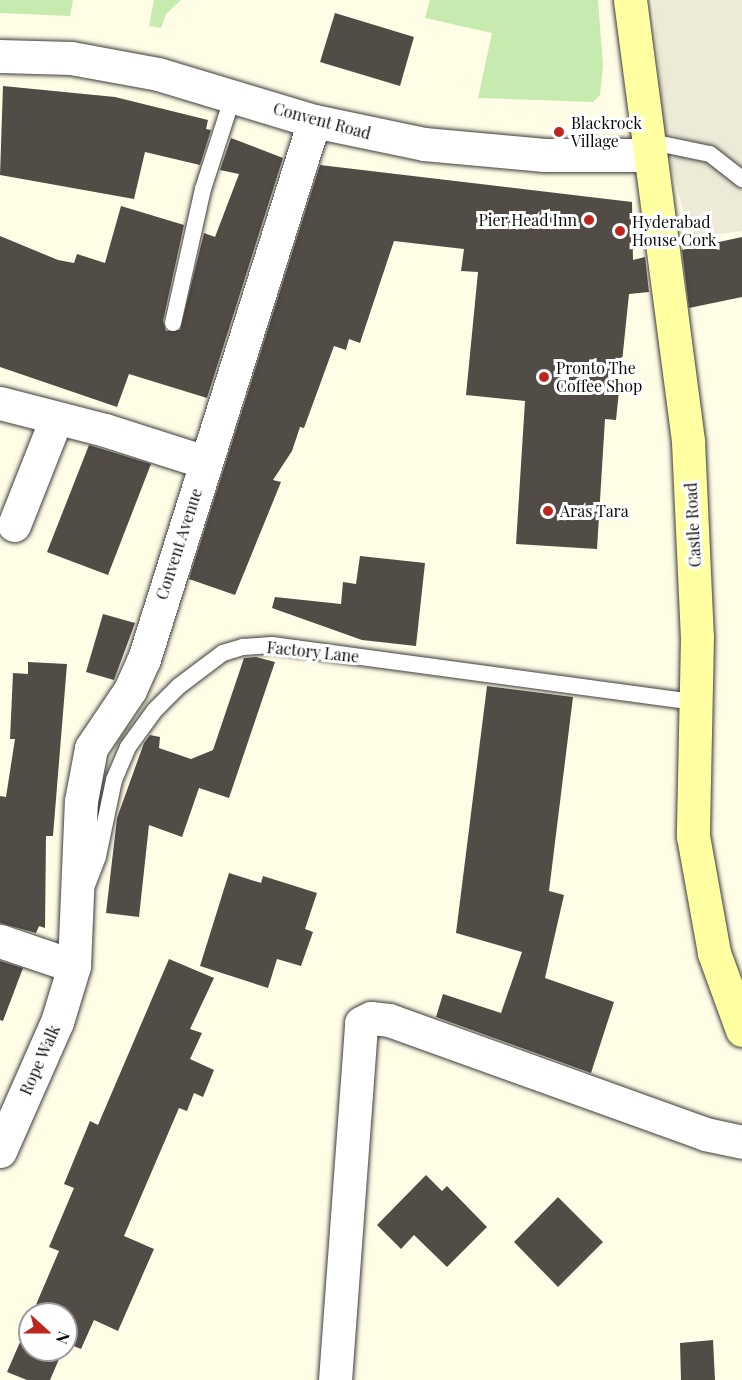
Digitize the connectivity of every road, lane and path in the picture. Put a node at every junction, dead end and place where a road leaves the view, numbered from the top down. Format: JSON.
{"nodes":[{"id":1,"x":631,"y":8,"type":"edge"},
{"id":2,"x":0,"y":56,"type":"edge"},
{"id":3,"x":232,"y":96,"type":"junction"},
{"id":4,"x":314,"y":121,"type":"junction"},
{"id":5,"x":648,"y":148,"type":"junction"},
{"id":6,"x":742,"y":179,"type":"edge"},
{"id":7,"x":173,"y":323,"type":"dead end"},
{"id":8,"x":0,"y":403,"type":"edge"},
{"id":9,"x":56,"y":419,"type":"junction"},
{"id":10,"x":205,"y":462,"type":"junction"},
{"id":11,"x":14,"y":525,"type":"dead end"},
{"id":12,"x":696,"y":702,"type":"junction"},
{"id":13,"x":79,"y":898,"type":"junction"},
{"id":14,"x":0,"y":941,"type":"edge"},
{"id":15,"x":74,"y":966,"type":"junction"},
{"id":16,"x":742,"y":1030,"type":"edge"},
{"id":17,"x":742,"y":1142,"type":"edge"},
{"id":18,"x":0,"y":1151,"type":"edge"},
{"id":19,"x":335,"y":1380,"type":"edge"}],
"edges":[{"from":1,"to":5,"type":"main road","name":"Castle Road"},
{"from":2,"to":3,"type":"street","name":"Convent Road"},
{"from":3,"to":4,"type":"street","name":"Convent Road"},
{"from":3,"to":7,"type":"lane"},
{"from":4,"to":5,"type":"street","name":"Convent Road"},
{"from":4,"to":10,"type":"street","name":"Convent Avenue"},
{"from":5,"to":6,"type":"lane"},
{"from":5,"to":12,"type":"main road","name":"Castle Road"},
{"from":8,"to":9,"type":"street"},
{"from":9,"to":10,"type":"street"},
{"from":9,"to":11,"type":"street"},
{"from":10,"to":13,"type":"street","name":"Convent Avenue"},
{"from":12,"to":13,"type":"lane","name":"Factory Lane"},
{"from":12,"to":16,"type":"main road","name":"Castle Road"},
{"from":13,"to":15,"type":"street","name":"Convent Avenue"},
{"from":14,"to":15,"type":"street"},
{"from":15,"to":18,"type":"street","name":"Rope Walk"},
{"from":17,"to":19,"type":"street"}]}
